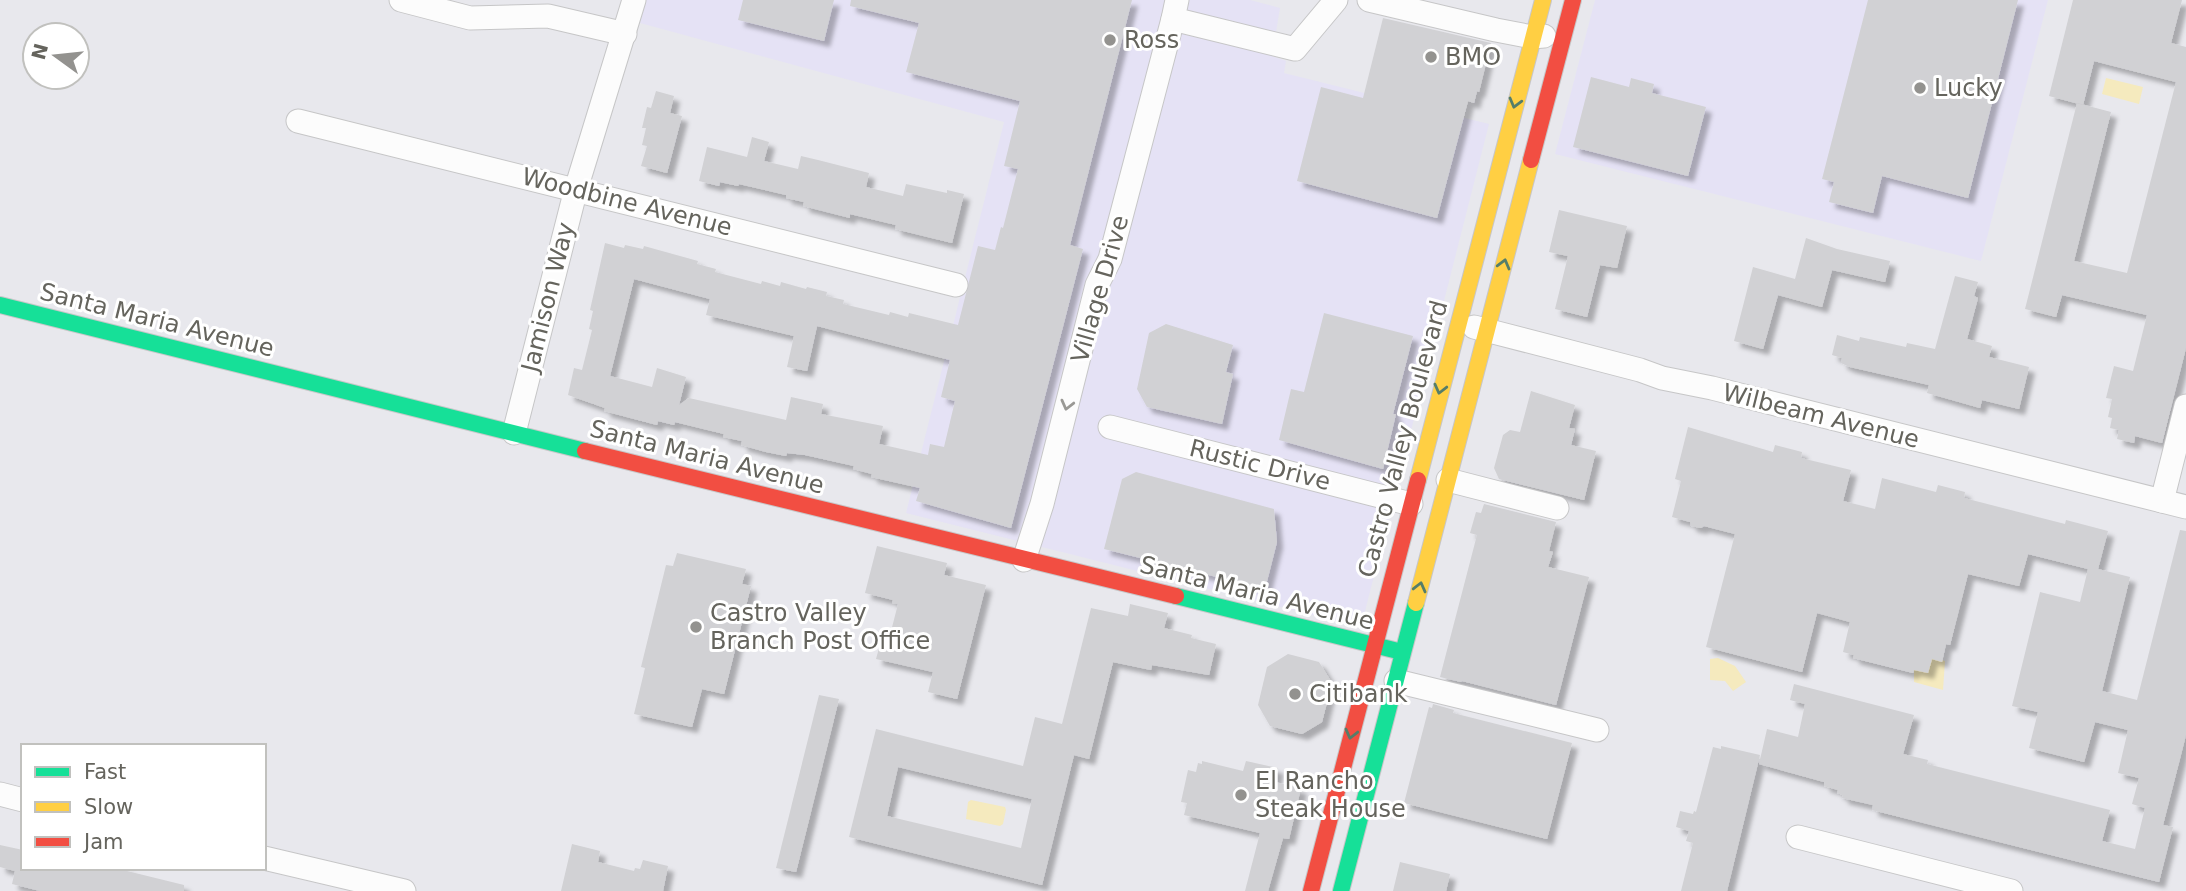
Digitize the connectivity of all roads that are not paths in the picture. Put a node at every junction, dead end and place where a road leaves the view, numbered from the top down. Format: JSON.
{"nodes":[{"id":1,"x":401,"y":0,"type":"edge"},
{"id":2,"x":634,"y":0,"type":"edge"},
{"id":3,"x":1336,"y":0,"type":"edge"},
{"id":4,"x":1369,"y":0,"type":"edge"},
{"id":5,"x":1542,"y":0,"type":"edge"},
{"id":6,"x":1573,"y":0,"type":"edge"},
{"id":7,"x":505,"y":9,"type":"edge"},
{"id":8,"x":1175,"y":9,"type":"edge"},
{"id":9,"x":1564,"y":33,"type":"junction"},
{"id":10,"x":625,"y":34,"type":"junction"},
{"id":11,"x":1532,"y":37,"type":"junction"},
{"id":12,"x":298,"y":121,"type":"dead end"},
{"id":13,"x":576,"y":189,"type":"junction"},
{"id":14,"x":956,"y":285,"type":"dead end"},
{"id":15,"x":0,"y":305,"type":"edge"},
{"id":16,"x":1457,"y":323,"type":"junction"},
{"id":17,"x":1487,"y":331,"type":"junction"},
{"id":18,"x":2186,"y":405,"type":"edge"},
{"id":19,"x":1110,"y":426,"type":"dead end"},
{"id":20,"x":514,"y":433,"type":"junction"},
{"id":21,"x":1448,"y":480,"type":"junction"},
{"id":22,"x":2162,"y":501,"type":"junction"},
{"id":23,"x":1411,"y":504,"type":"junction"},
{"id":24,"x":2186,"y":506,"type":"edge"},
{"id":25,"x":1558,"y":508,"type":"dead end"},
{"id":26,"x":1024,"y":560,"type":"junction"},
{"id":27,"x":1374,"y":644,"type":"junction"},
{"id":28,"x":1403,"y":653,"type":"junction"},
{"id":29,"x":1396,"y":681,"type":"junction"},
{"id":30,"x":1597,"y":730,"type":"dead end"},
{"id":31,"x":0,"y":794,"type":"edge"},
{"id":32,"x":21,"y":799,"type":"edge"},
{"id":33,"x":1797,"y":837,"type":"dead end"},
{"id":34,"x":266,"y":858,"type":"edge"},
{"id":35,"x":404,"y":891,"type":"edge"},
{"id":36,"x":1311,"y":891,"type":"edge"},
{"id":37,"x":1341,"y":891,"type":"edge"},
{"id":38,"x":2011,"y":891,"type":"edge"}],
"edges":[{"from":1,"to":7,"type":"street"},
{"from":2,"to":10,"type":"street","name":"Jamison Way"},
{"from":3,"to":8,"type":"street"},
{"from":4,"to":11,"type":"street"},
{"from":5,"to":11,"type":"main road","name":"Castro Valley Boulevard"},
{"from":6,"to":9,"type":"main road"},
{"from":7,"to":10,"type":"street"},
{"from":8,"to":26,"type":"street","name":"Village Drive","one_way":true},
{"from":9,"to":11,"type":"street"},
{"from":17,"to":9,"type":"main road","one_way":true},
{"from":10,"to":13,"type":"street","name":"Jamison Way"},
{"from":11,"to":16,"type":"main road","name":"Castro Valley Boulevard","one_way":true},
{"from":12,"to":13,"type":"street","name":"Woodbine Avenue"},
{"from":13,"to":14,"type":"street","name":"Woodbine Avenue"},
{"from":13,"to":20,"type":"street","name":"Jamison Way"},
{"from":15,"to":20,"type":"main road","name":"Santa Maria Avenue"},
{"from":16,"to":17,"type":"street","name":"Wilbeam Avenue"},
{"from":16,"to":23,"type":"main road","name":"Castro Valley Boulevard","one_way":true},
{"from":17,"to":21,"type":"main road"},
{"from":17,"to":22,"type":"street","name":"Wilbeam Avenue"},
{"from":18,"to":22,"type":"street"},
{"from":19,"to":23,"type":"street","name":"Rustic Drive"},
{"from":20,"to":26,"type":"main road","name":"Santa Maria Avenue"},
{"from":21,"to":25,"type":"street"},
{"from":28,"to":21,"type":"main road","one_way":true},
{"from":22,"to":24,"type":"street","name":"Wilbeam Avenue"},
{"from":23,"to":27,"type":"main road","name":"Castro Valley Boulevard"},
{"from":26,"to":27,"type":"main road","name":"Santa Maria Avenue"},
{"from":27,"to":28,"type":"main road","name":"Santa Maria Avenue"},
{"from":27,"to":36,"type":"main road","name":"Castro Valley Boulevard","one_way":true},
{"from":28,"to":29,"type":"main road"},
{"from":29,"to":30,"type":"street"},
{"from":29,"to":37,"type":"main road"},
{"from":31,"to":32,"type":"street"},
{"from":33,"to":38,"type":"street"},
{"from":34,"to":35,"type":"street"}]}
